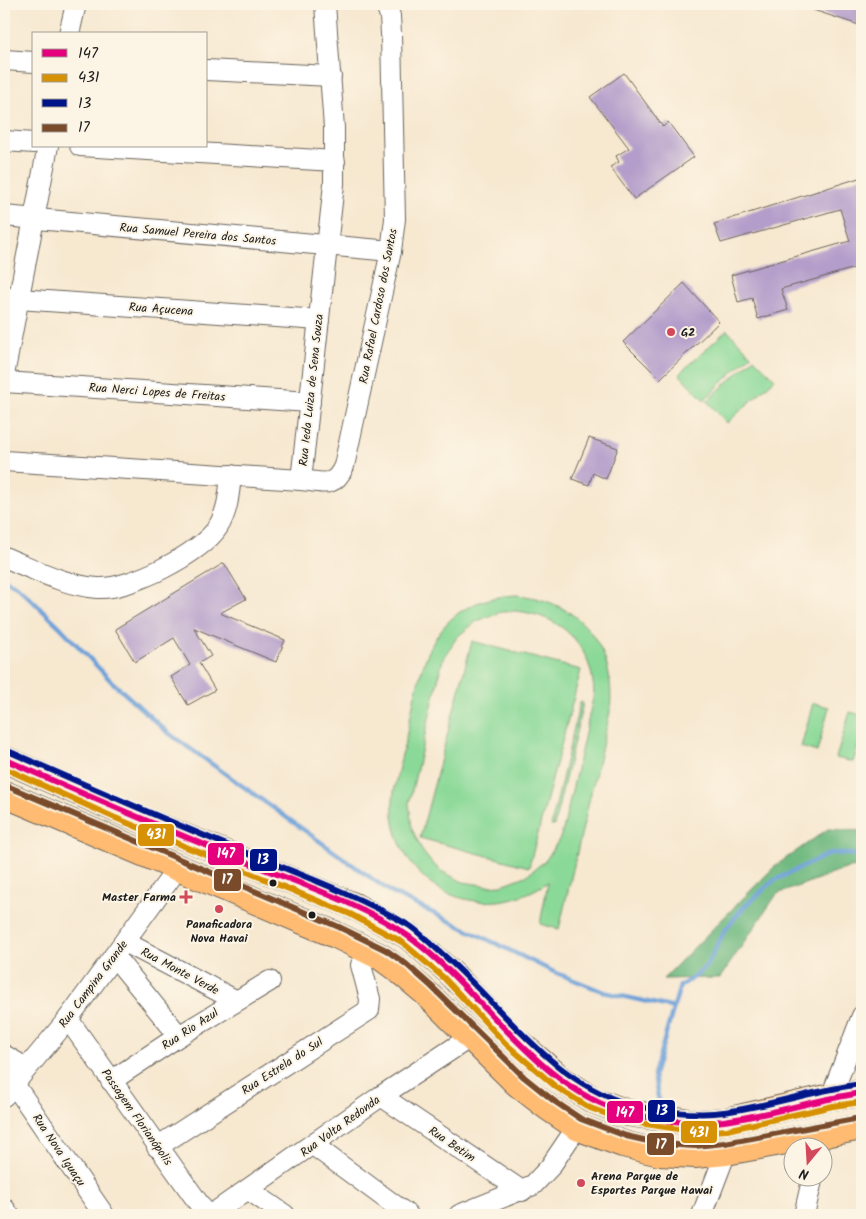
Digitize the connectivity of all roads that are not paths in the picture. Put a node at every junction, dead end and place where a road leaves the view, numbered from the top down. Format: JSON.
{"nodes":[{"id":1,"x":76,"y":4,"type":"edge"},
{"id":2,"x":325,"y":4,"type":"edge"},
{"id":3,"x":386,"y":4,"type":"edge"},
{"id":4,"x":69,"y":32,"type":"edge"},
{"id":5,"x":4,"y":60,"type":"edge"},
{"id":6,"x":32,"y":62,"type":"edge"},
{"id":7,"x":208,"y":70,"type":"edge"},
{"id":8,"x":331,"y":76,"type":"junction"},
{"id":9,"x":4,"y":141,"type":"edge"},
{"id":10,"x":32,"y":143,"type":"edge"},
{"id":11,"x":48,"y":148,"type":"edge"},
{"id":12,"x":114,"y":148,"type":"edge"},
{"id":13,"x":335,"y":161,"type":"junction"},
{"id":14,"x":4,"y":216,"type":"edge"},
{"id":15,"x":33,"y":218,"type":"junction"},
{"id":16,"x":328,"y":246,"type":"junction"},
{"id":17,"x":391,"y":251,"type":"junction"},
{"id":18,"x":11,"y":298,"type":"edge"},
{"id":19,"x":319,"y":320,"type":"junction"},
{"id":20,"x":4,"y":375,"type":"edge"},
{"id":21,"x":4,"y":382,"type":"edge"},
{"id":22,"x":310,"y":402,"type":"junction"},
{"id":23,"x":4,"y":461,"type":"edge"},
{"id":24,"x":230,"y":476,"type":"junction"},
{"id":25,"x":301,"y":480,"type":"junction"},
{"id":26,"x":4,"y":558,"type":"edge"},
{"id":27,"x":4,"y":759,"type":"edge"},
{"id":28,"x":4,"y":794,"type":"edge"},
{"id":29,"x":218,"y":850,"type":"junction"},
{"id":30,"x":177,"y":869,"type":"junction"},
{"id":31,"x":119,"y":949,"type":"junction"},
{"id":32,"x":361,"y":965,"type":"dead end"},
{"id":33,"x":270,"y":981,"type":"dead end"},
{"id":34,"x":235,"y":1000,"type":"junction"},
{"id":35,"x":862,"y":1016,"type":"edge"},
{"id":36,"x":68,"y":1019,"type":"junction"},
{"id":37,"x":179,"y":1036,"type":"junction"},
{"id":38,"x":469,"y":1038,"type":"junction"},
{"id":39,"x":4,"y":1055,"type":"edge"},
{"id":40,"x":112,"y":1081,"type":"junction"},
{"id":41,"x":15,"y":1083,"type":"edge"},
{"id":42,"x":862,"y":1093,"type":"edge"},
{"id":43,"x":381,"y":1096,"type":"junction"},
{"id":44,"x":831,"y":1097,"type":"junction"},
{"id":45,"x":577,"y":1127,"type":"junction"},
{"id":46,"x":862,"y":1127,"type":"edge"},
{"id":47,"x":834,"y":1136,"type":"edge"},
{"id":48,"x":313,"y":1145,"type":"junction"},
{"id":49,"x":784,"y":1145,"type":"edge"},
{"id":50,"x":157,"y":1147,"type":"junction"},
{"id":51,"x":726,"y":1152,"type":"junction"},
{"id":52,"x":810,"y":1186,"type":"edge"},
{"id":53,"x":249,"y":1190,"type":"junction"},
{"id":54,"x":522,"y":1191,"type":"junction"},
{"id":55,"x":4,"y":1208,"type":"edge"},
{"id":56,"x":9,"y":1215,"type":"edge"},
{"id":57,"x":104,"y":1215,"type":"edge"},
{"id":58,"x":207,"y":1215,"type":"edge"},
{"id":59,"x":212,"y":1215,"type":"edge"},
{"id":60,"x":285,"y":1215,"type":"edge"},
{"id":61,"x":408,"y":1215,"type":"edge"},
{"id":62,"x":459,"y":1215,"type":"edge"},
{"id":63,"x":702,"y":1215,"type":"edge"},
{"id":64,"x":804,"y":1215,"type":"edge"}],
"edges":[{"from":1,"to":4,"type":"street"},
{"from":2,"to":8,"type":"street","name":"Rua Ieda Luiza de Sena Souza"},
{"from":3,"to":17,"type":"street","name":"Rua Rafael Cardoso dos Santos"},
{"from":5,"to":6,"type":"street"},
{"from":7,"to":8,"type":"street"},
{"from":8,"to":13,"type":"street","name":"Rua Ieda Luiza de Sena Souza"},
{"from":9,"to":10,"type":"street"},
{"from":11,"to":15,"type":"street"},
{"from":12,"to":13,"type":"street"},
{"from":13,"to":16,"type":"street","name":"Rua Ieda Luiza de Sena Souza"},
{"from":14,"to":15,"type":"street","name":"Rua Samuel Pereira dos Santos"},
{"from":15,"to":16,"type":"street","name":"Rua Samuel Pereira dos Santos"},
{"from":15,"to":18,"type":"street"},
{"from":16,"to":17,"type":"street","name":"Rua Samuel Pereira dos Santos"},
{"from":16,"to":19,"type":"street","name":"Rua Ieda Luiza de Sena Souza"},
{"from":17,"to":25,"type":"street","name":"Rua Rafael Cardoso dos Santos"},
{"from":18,"to":19,"type":"street","name":"Rua Açucena"},
{"from":18,"to":20,"type":"street"},
{"from":19,"to":22,"type":"street","name":"Rua Ieda Luiza de Sena Souza"},
{"from":21,"to":22,"type":"street","name":"Rua Nerci Lopes de Freitas"},
{"from":22,"to":25,"type":"street","name":"Rua Ieda Luiza de Sena Souza"},
{"from":23,"to":24,"type":"street","name":"Rua Ieda Luiza de Sena Souza"},
{"from":24,"to":25,"type":"street","name":"Rua Ieda Luiza de Sena Souza"},
{"from":24,"to":26,"type":"street"},
{"from":27,"to":29,"type":"main road"},
{"from":28,"to":30,"type":"main road"},
{"from":29,"to":30,"type":"main road"},
{"from":29,"to":44,"type":"main road"},
{"from":30,"to":31,"type":"street","name":"Rua Campina Grande"},
{"from":30,"to":38,"type":"main road"},
{"from":31,"to":34,"type":"street","name":"Rua Monte Verde"},
{"from":31,"to":36,"type":"street","name":"Rua Campina Grande"},
{"from":31,"to":37,"type":"street"},
{"from":32,"to":50,"type":"street","name":"Rua Estrela do Sul"},
{"from":33,"to":34,"type":"street","name":"Rua Rio Azul"},
{"from":34,"to":37,"type":"street","name":"Rua Rio Azul"},
{"from":35,"to":44,"type":"street"},
{"from":36,"to":40,"type":"street","name":"Passagem Florianópolis"},
{"from":36,"to":41,"type":"street","name":"Rua Campina Grande"},
{"from":37,"to":40,"type":"street","name":"Rua Rio Azul"},
{"from":38,"to":43,"type":"street","name":"Rua Volta Redonda"},
{"from":38,"to":45,"type":"main road"},
{"from":39,"to":41,"type":"street"},
{"from":40,"to":50,"type":"street","name":"Passagem Florianópolis"},
{"from":41,"to":57,"type":"street","name":"Rua Nova Iguaçu"},
{"from":42,"to":44,"type":"main road"},
{"from":43,"to":48,"type":"street","name":"Rua Volta Redonda"},
{"from":43,"to":54,"type":"street","name":"Rua Betim"},
{"from":45,"to":51,"type":"main road"},
{"from":45,"to":54,"type":"street"},
{"from":46,"to":47,"type":"main road"},
{"from":48,"to":53,"type":"street","name":"Rua Volta Redonda"},
{"from":48,"to":61,"type":"street"},
{"from":49,"to":51,"type":"main road"},
{"from":50,"to":58,"type":"street","name":"Passagem Florianópolis"},
{"from":51,"to":63,"type":"street"},
{"from":52,"to":64,"type":"street"},
{"from":53,"to":59,"type":"street","name":"Rua Volta Redonda"},
{"from":53,"to":60,"type":"street"},
{"from":54,"to":62,"type":"street"},
{"from":55,"to":56,"type":"street"}]}
